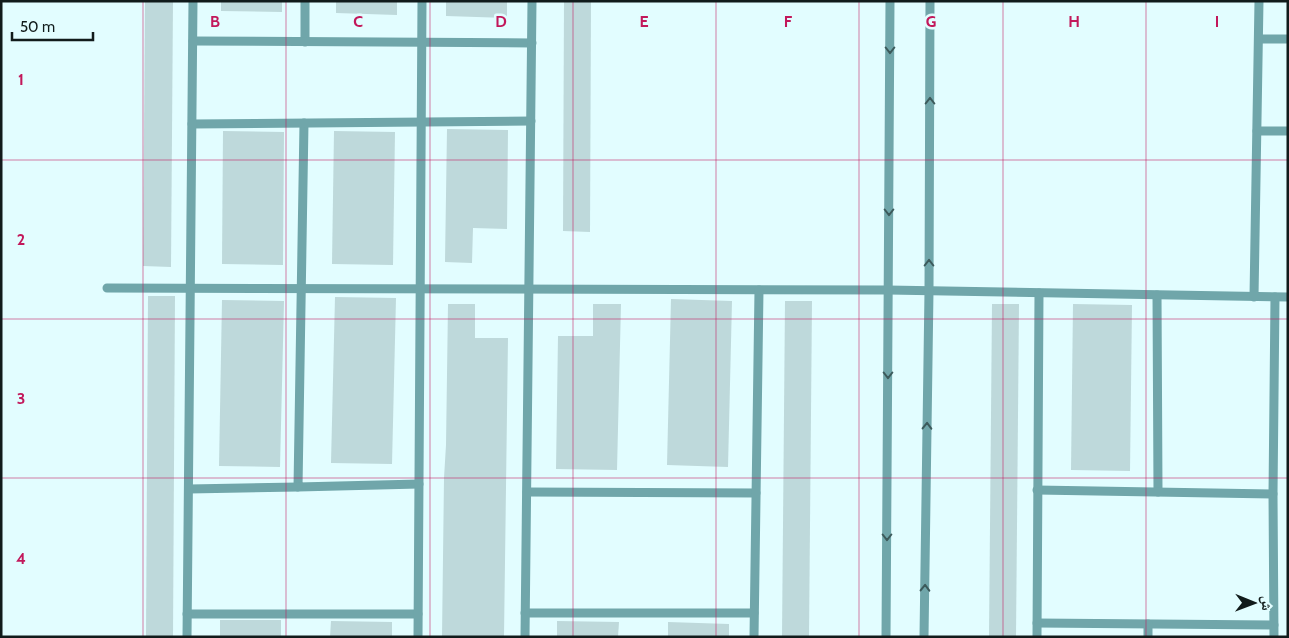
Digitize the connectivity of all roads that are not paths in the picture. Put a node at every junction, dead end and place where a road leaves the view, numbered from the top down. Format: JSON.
{"nodes":[{"id":1,"x":194,"y":1,"type":"edge"},
{"id":2,"x":305,"y":1,"type":"edge"},
{"id":3,"x":422,"y":1,"type":"edge"},
{"id":4,"x":532,"y":1,"type":"edge"},
{"id":5,"x":890,"y":1,"type":"edge"},
{"id":6,"x":930,"y":1,"type":"edge"},
{"id":7,"x":1259,"y":1,"type":"edge"},
{"id":8,"x":1258,"y":39,"type":"junction"},
{"id":9,"x":1288,"y":39,"type":"edge"},
{"id":10,"x":193,"y":41,"type":"junction"},
{"id":11,"x":305,"y":42,"type":"junction"},
{"id":12,"x":422,"y":42,"type":"junction"},
{"id":13,"x":532,"y":43,"type":"junction"},
{"id":14,"x":531,"y":121,"type":"junction"},
{"id":15,"x":421,"y":122,"type":"junction"},
{"id":16,"x":304,"y":123,"type":"junction"},
{"id":17,"x":192,"y":124,"type":"junction"},
{"id":18,"x":1257,"y":131,"type":"junction"},
{"id":19,"x":1288,"y":131,"type":"edge"},
{"id":20,"x":107,"y":288,"type":"dead end"},
{"id":21,"x":190,"y":288,"type":"junction"},
{"id":22,"x":302,"y":289,"type":"junction"},
{"id":23,"x":420,"y":289,"type":"junction"},
{"id":24,"x":529,"y":289,"type":"junction"},
{"id":25,"x":759,"y":290,"type":"junction"},
{"id":26,"x":888,"y":290,"type":"junction"},
{"id":27,"x":929,"y":291,"type":"junction"},
{"id":28,"x":1039,"y":293,"type":"junction"},
{"id":29,"x":1158,"y":295,"type":"junction"},
{"id":30,"x":1254,"y":297,"type":"junction"},
{"id":31,"x":1275,"y":297,"type":"junction"},
{"id":32,"x":1288,"y":297,"type":"edge"},
{"id":33,"x":419,"y":484,"type":"junction"},
{"id":34,"x":298,"y":487,"type":"junction"},
{"id":35,"x":188,"y":489,"type":"junction"},
{"id":36,"x":1038,"y":490,"type":"junction"},
{"id":37,"x":527,"y":492,"type":"junction"},
{"id":38,"x":1158,"y":492,"type":"junction"},
{"id":39,"x":756,"y":493,"type":"junction"},
{"id":40,"x":1273,"y":494,"type":"junction"},
{"id":41,"x":525,"y":613,"type":"junction"},
{"id":42,"x":754,"y":613,"type":"junction"},
{"id":43,"x":187,"y":614,"type":"junction"},
{"id":44,"x":418,"y":614,"type":"junction"},
{"id":45,"x":1037,"y":622,"type":"junction"},
{"id":46,"x":1148,"y":624,"type":"junction"},
{"id":47,"x":1274,"y":625,"type":"junction"},
{"id":48,"x":187,"y":637,"type":"edge"},
{"id":49,"x":418,"y":637,"type":"edge"},
{"id":50,"x":525,"y":637,"type":"edge"},
{"id":51,"x":754,"y":637,"type":"edge"},
{"id":52,"x":886,"y":637,"type":"edge"},
{"id":53,"x":924,"y":637,"type":"edge"},
{"id":54,"x":1037,"y":637,"type":"edge"},
{"id":55,"x":1148,"y":637,"type":"edge"},
{"id":56,"x":1274,"y":637,"type":"edge"}],
"edges":[{"from":1,"to":10,"type":"street"},
{"from":2,"to":11,"type":"street"},
{"from":3,"to":12,"type":"street"},
{"from":4,"to":13,"type":"street"},
{"from":5,"to":26,"type":"street","one_way":true},
{"from":27,"to":6,"type":"street","one_way":true},
{"from":7,"to":8,"type":"street"},
{"from":8,"to":9,"type":"street"},
{"from":8,"to":18,"type":"street"},
{"from":10,"to":11,"type":"street"},
{"from":10,"to":17,"type":"street"},
{"from":11,"to":12,"type":"street"},
{"from":12,"to":13,"type":"street"},
{"from":12,"to":15,"type":"street"},
{"from":13,"to":14,"type":"street"},
{"from":14,"to":15,"type":"street"},
{"from":14,"to":24,"type":"street"},
{"from":15,"to":16,"type":"street"},
{"from":15,"to":23,"type":"street"},
{"from":16,"to":17,"type":"street"},
{"from":16,"to":22,"type":"street"},
{"from":17,"to":21,"type":"street"},
{"from":18,"to":19,"type":"street"},
{"from":18,"to":30,"type":"street"},
{"from":20,"to":21,"type":"street"},
{"from":21,"to":22,"type":"street"},
{"from":21,"to":35,"type":"street"},
{"from":22,"to":23,"type":"street"},
{"from":22,"to":34,"type":"street"},
{"from":23,"to":24,"type":"street"},
{"from":23,"to":33,"type":"street"},
{"from":24,"to":25,"type":"street"},
{"from":24,"to":37,"type":"street"},
{"from":25,"to":26,"type":"street"},
{"from":25,"to":39,"type":"street"},
{"from":26,"to":27,"type":"street"},
{"from":26,"to":52,"type":"street","one_way":true},
{"from":27,"to":28,"type":"street"},
{"from":53,"to":27,"type":"street","one_way":true},
{"from":28,"to":29,"type":"street"},
{"from":28,"to":36,"type":"street"},
{"from":29,"to":30,"type":"street"},
{"from":29,"to":38,"type":"street"},
{"from":30,"to":31,"type":"street"},
{"from":31,"to":32,"type":"street"},
{"from":31,"to":40,"type":"street"},
{"from":33,"to":34,"type":"street"},
{"from":33,"to":44,"type":"street"},
{"from":34,"to":35,"type":"street"},
{"from":35,"to":43,"type":"street"},
{"from":36,"to":38,"type":"street"},
{"from":36,"to":45,"type":"street"},
{"from":37,"to":39,"type":"street"},
{"from":37,"to":41,"type":"street"},
{"from":38,"to":40,"type":"street"},
{"from":39,"to":42,"type":"street"},
{"from":40,"to":47,"type":"street"},
{"from":41,"to":42,"type":"street"},
{"from":41,"to":50,"type":"street"},
{"from":42,"to":51,"type":"street"},
{"from":43,"to":44,"type":"street"},
{"from":43,"to":48,"type":"street"},
{"from":44,"to":49,"type":"street"},
{"from":45,"to":46,"type":"street"},
{"from":45,"to":54,"type":"street"},
{"from":46,"to":47,"type":"street"},
{"from":46,"to":55,"type":"street"},
{"from":47,"to":56,"type":"street"}]}
